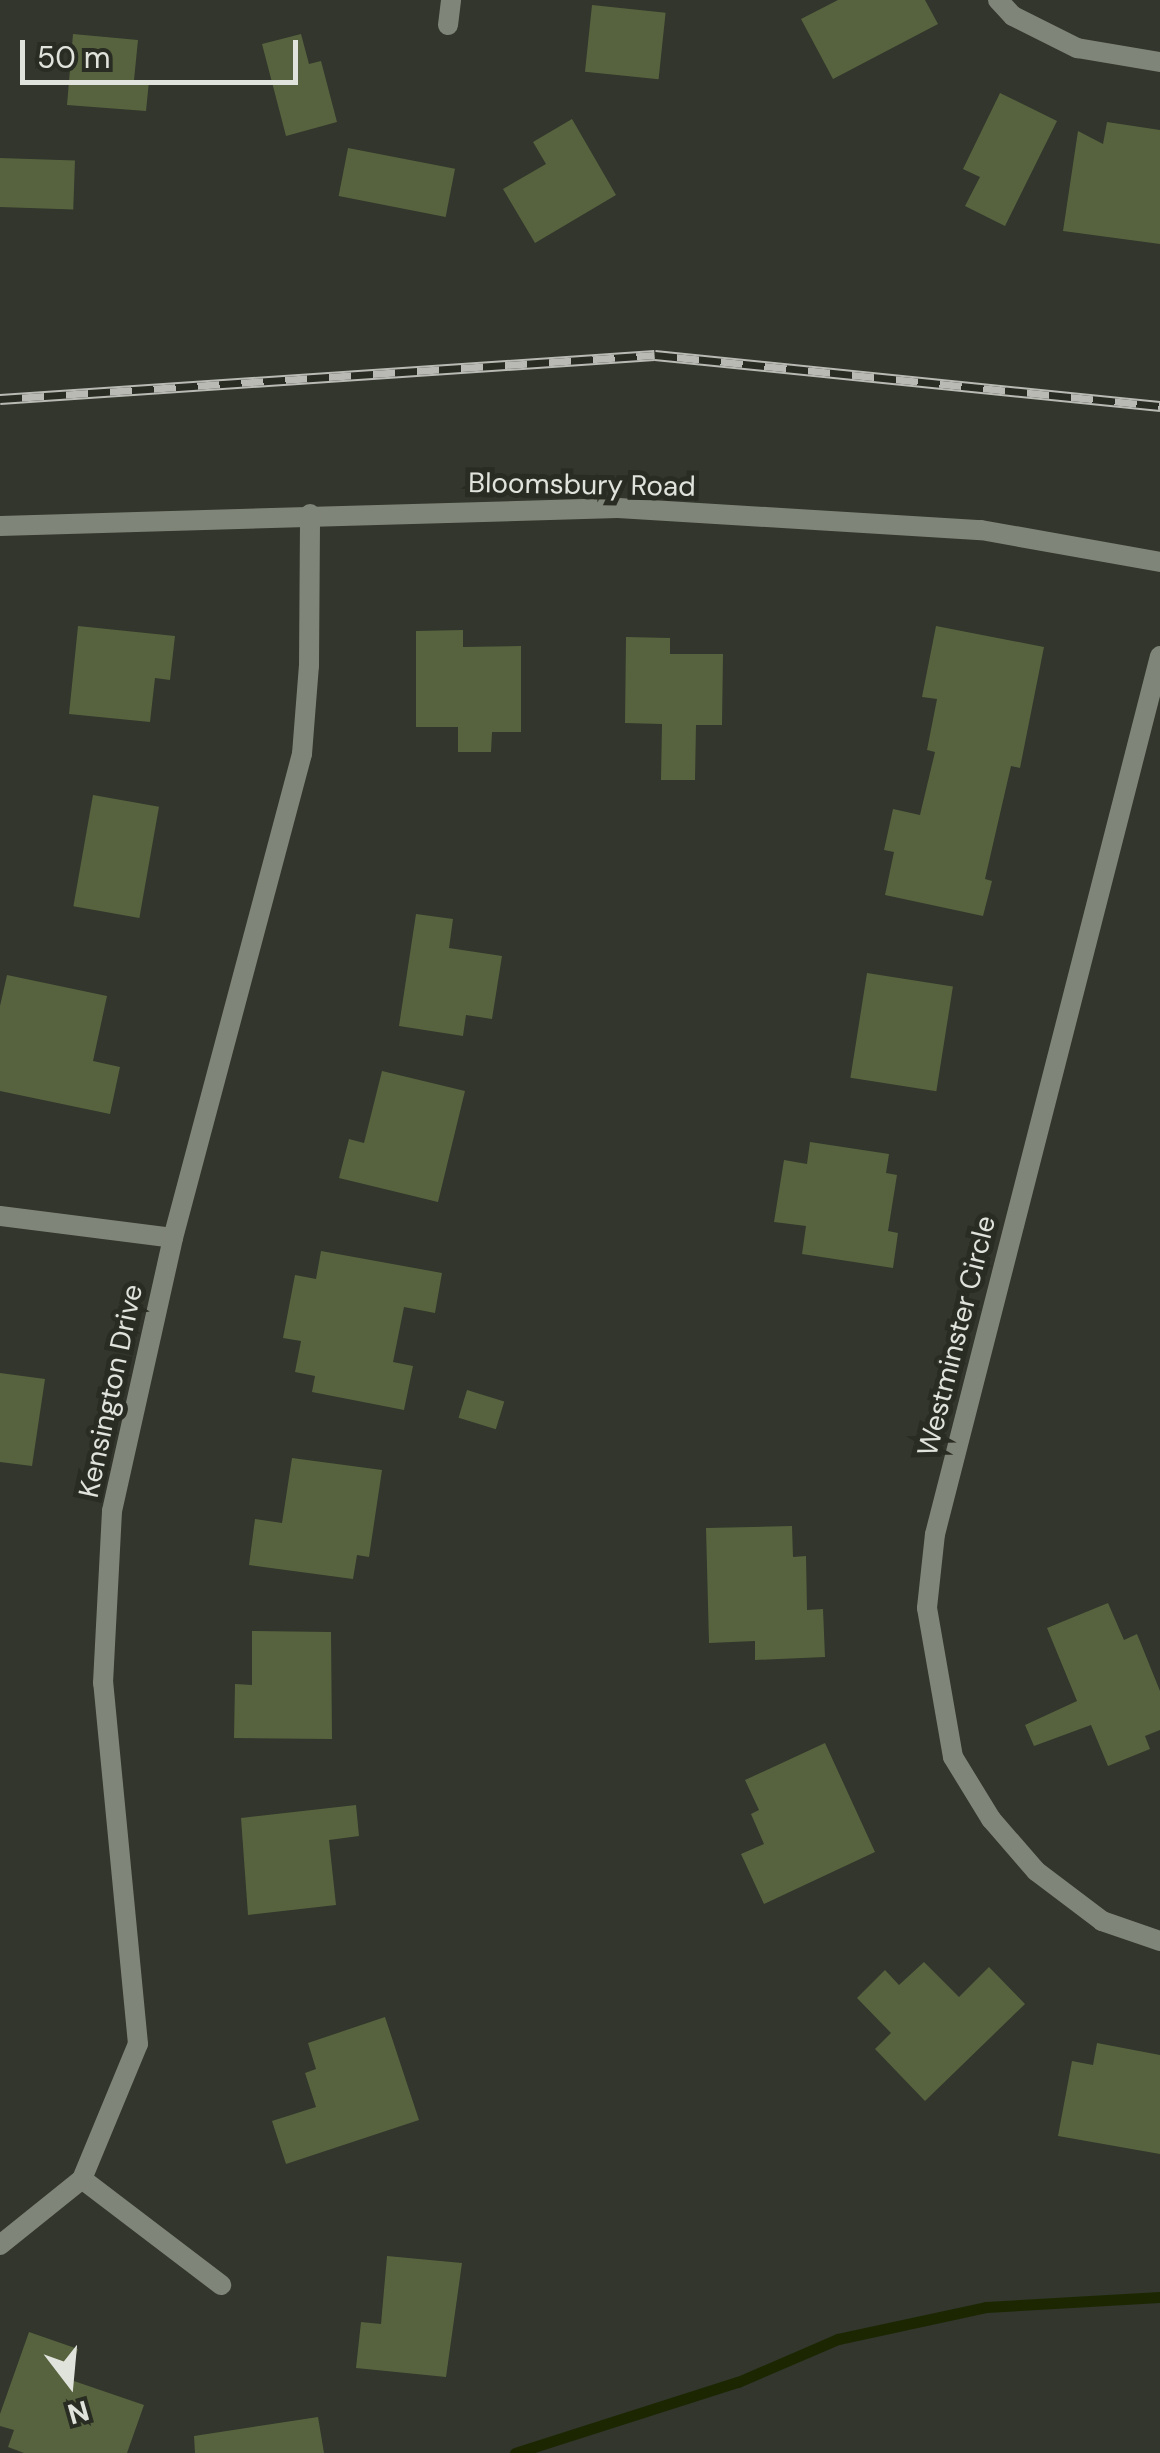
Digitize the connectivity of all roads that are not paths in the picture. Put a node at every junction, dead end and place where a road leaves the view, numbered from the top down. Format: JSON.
{"nodes":[{"id":1,"x":451,"y":0,"type":"edge"},
{"id":2,"x":998,"y":0,"type":"edge"},
{"id":3,"x":448,"y":25,"type":"dead end"},
{"id":4,"x":1160,"y":62,"type":"edge"},
{"id":5,"x":310,"y":514,"type":"junction"},
{"id":6,"x":0,"y":526,"type":"edge"},
{"id":7,"x":1160,"y":562,"type":"edge"},
{"id":8,"x":1160,"y":656,"type":"edge"},
{"id":9,"x":0,"y":1216,"type":"edge"},
{"id":10,"x":173,"y":1238,"type":"junction"},
{"id":11,"x":1160,"y":1942,"type":"edge"},
{"id":12,"x":82,"y":2179,"type":"junction"},
{"id":13,"x":0,"y":2245,"type":"edge"},
{"id":14,"x":222,"y":2284,"type":"dead end"}],
"edges":[{"from":1,"to":3,"type":"street"},
{"from":2,"to":4,"type":"street"},
{"from":5,"to":6,"type":"street","name":"Bloomsbury Road"},
{"from":5,"to":7,"type":"street","name":"Bloomsbury Road"},
{"from":5,"to":10,"type":"street","name":"Kensington Drive"},
{"from":8,"to":11,"type":"street","name":"Westminster Circle"},
{"from":9,"to":10,"type":"street"},
{"from":10,"to":12,"type":"street","name":"Kensington Drive"},
{"from":12,"to":13,"type":"street","name":"Kensington Drive"},
{"from":12,"to":14,"type":"street"}]}
